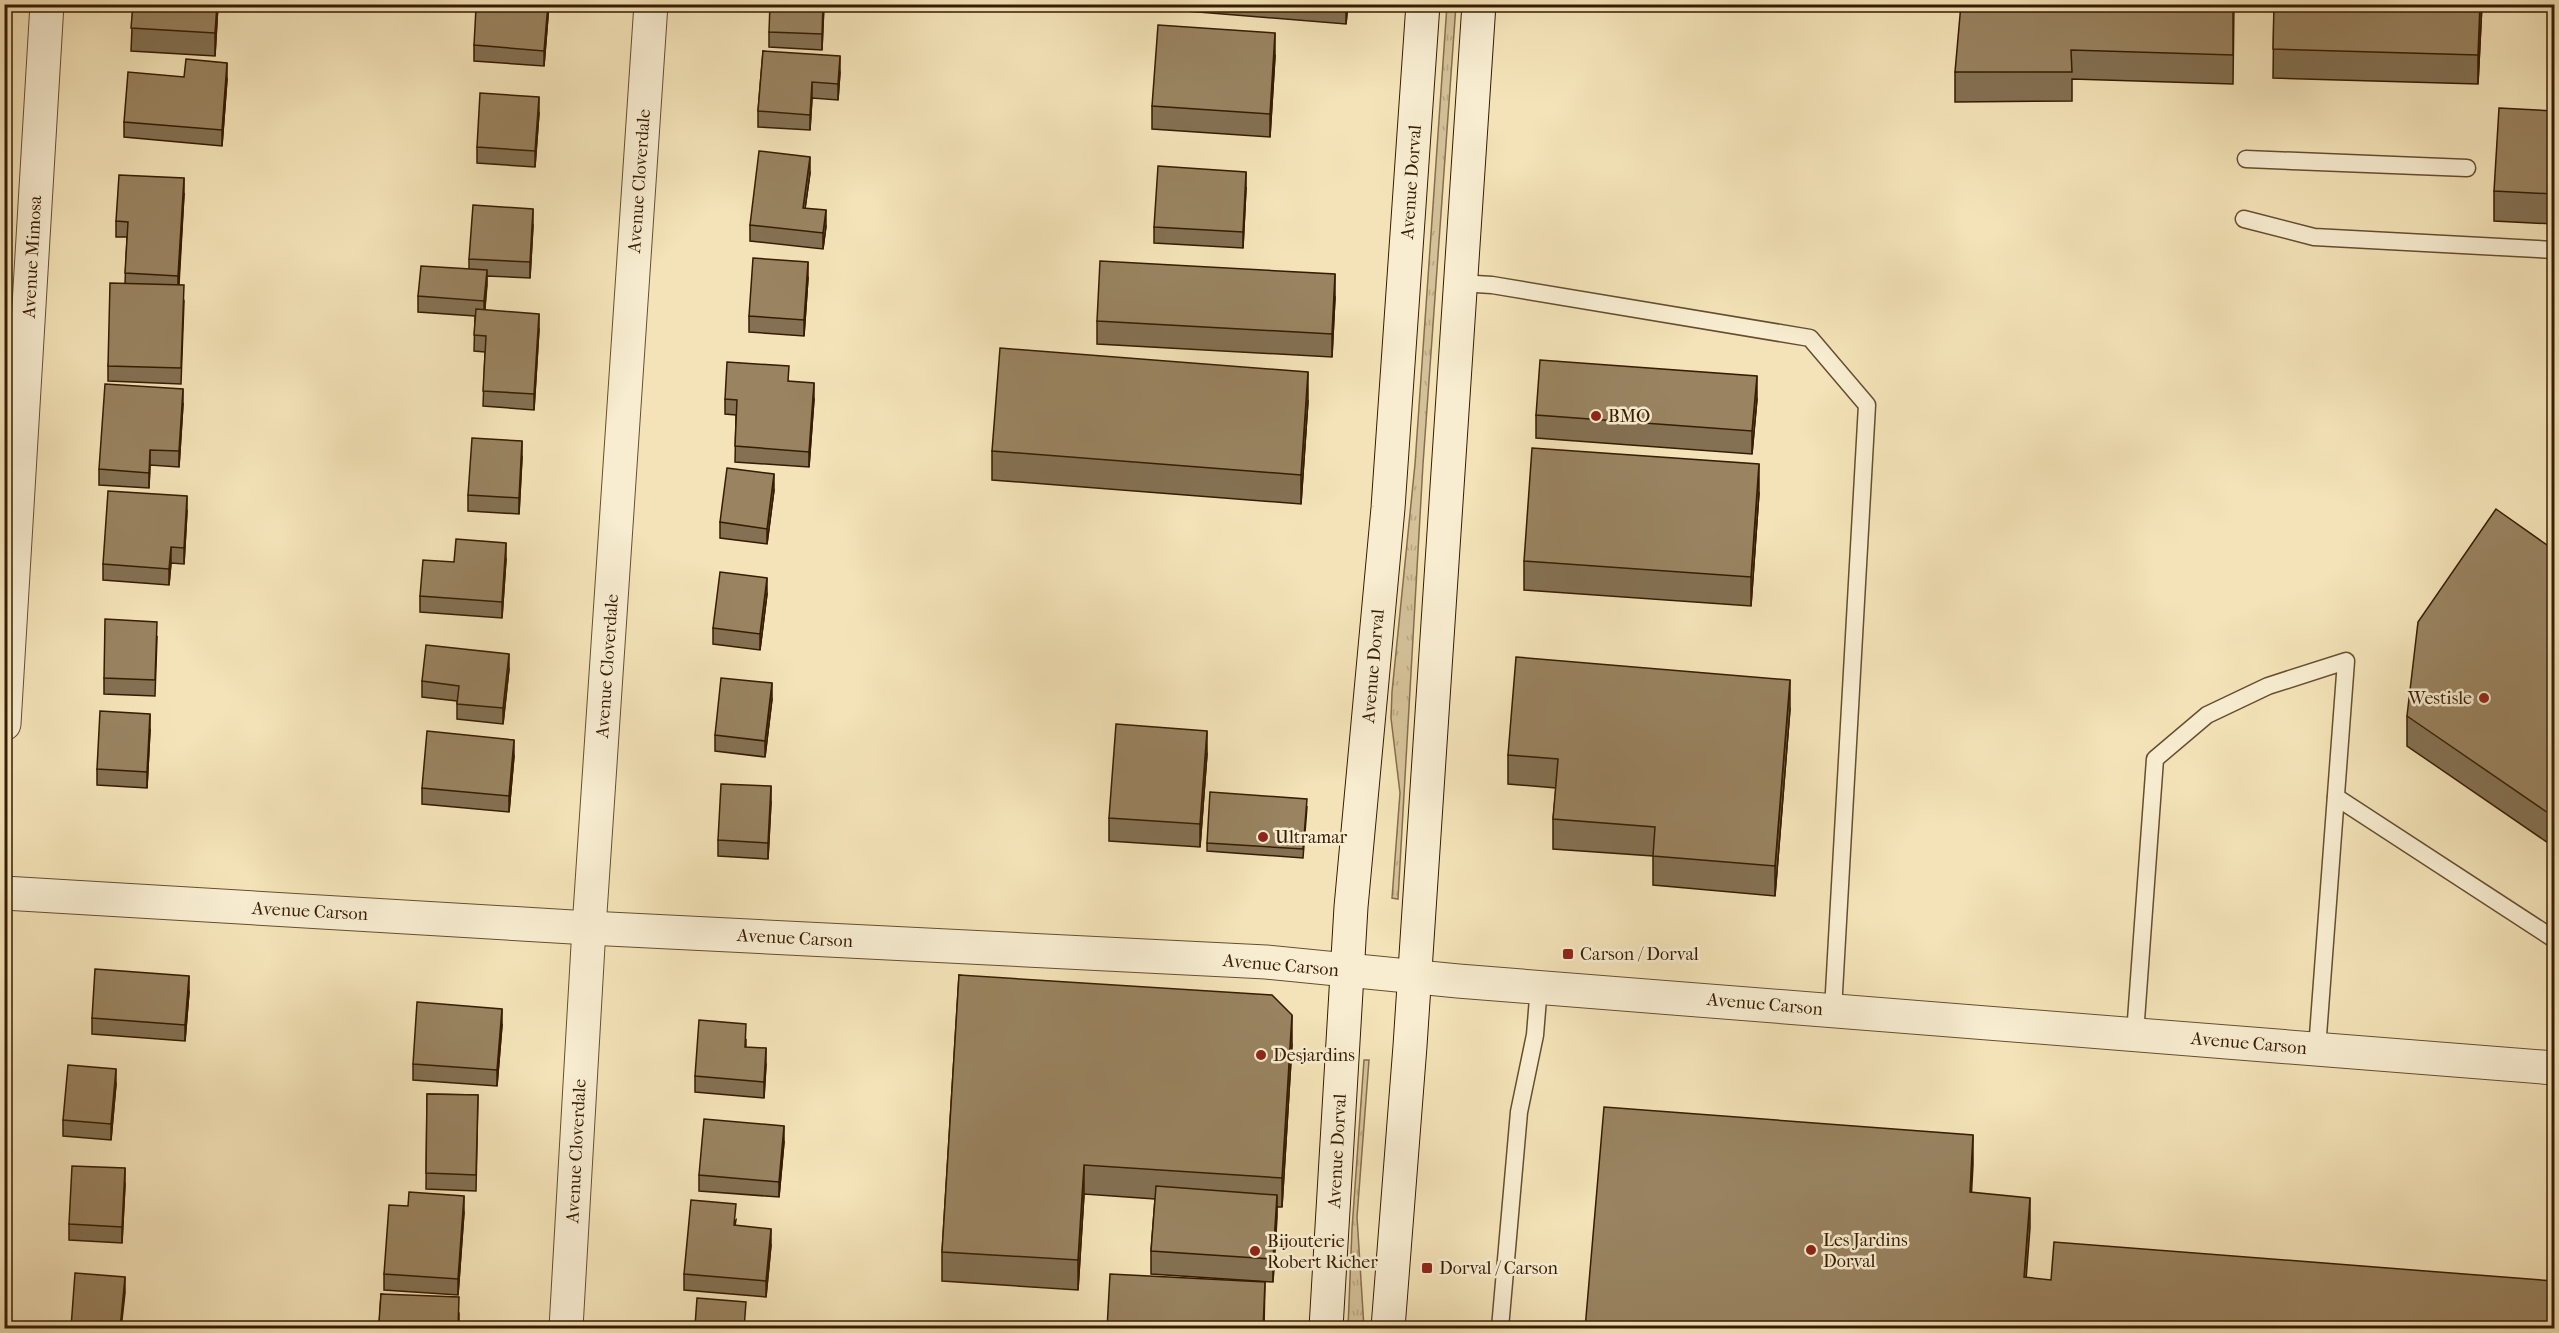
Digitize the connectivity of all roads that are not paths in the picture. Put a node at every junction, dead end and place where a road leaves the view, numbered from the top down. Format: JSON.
{"nodes":[{"id":1,"x":47,"y":4,"type":"edge"},
{"id":2,"x":651,"y":4,"type":"edge"},
{"id":3,"x":1423,"y":4,"type":"edge"},
{"id":4,"x":1479,"y":4,"type":"edge"},
{"id":5,"x":2247,"y":159,"type":"dead end"},
{"id":6,"x":2467,"y":168,"type":"dead end"},
{"id":7,"x":2244,"y":219,"type":"dead end"},
{"id":8,"x":2554,"y":250,"type":"edge"},
{"id":9,"x":1459,"y":283,"type":"junction"},
{"id":10,"x":4,"y":724,"type":"edge"},
{"id":11,"x":2336,"y":797,"type":"junction"},
{"id":12,"x":4,"y":893,"type":"edge"},
{"id":13,"x":589,"y":928,"type":"junction"},
{"id":14,"x":2554,"y":939,"type":"edge"},
{"id":15,"x":1347,"y":971,"type":"junction"},
{"id":16,"x":1413,"y":977,"type":"junction"},
{"id":17,"x":1539,"y":986,"type":"junction"},
{"id":18,"x":1833,"y":1010,"type":"junction"},
{"id":19,"x":2135,"y":1034,"type":"junction"},
{"id":20,"x":2317,"y":1049,"type":"junction"},
{"id":21,"x":2554,"y":1068,"type":"edge"},
{"id":22,"x":566,"y":1329,"type":"edge"},
{"id":23,"x":1326,"y":1329,"type":"edge"},
{"id":24,"x":1388,"y":1329,"type":"edge"},
{"id":25,"x":1500,"y":1329,"type":"edge"}],
"edges":[{"from":1,"to":10,"type":"street","name":"Avenue Mimosa"},
{"from":2,"to":13,"type":"street","name":"Avenue Cloverdale"},
{"from":3,"to":15,"type":"street","name":"Avenue Dorval"},
{"from":4,"to":9,"type":"street"},
{"from":5,"to":6,"type":"lane"},
{"from":7,"to":8,"type":"lane"},
{"from":9,"to":16,"type":"street"},
{"from":9,"to":18,"type":"lane"},
{"from":11,"to":14,"type":"lane"},
{"from":11,"to":19,"type":"lane"},
{"from":11,"to":20,"type":"lane"},
{"from":12,"to":13,"type":"street","name":"Avenue Carson"},
{"from":13,"to":15,"type":"street","name":"Avenue Carson"},
{"from":13,"to":22,"type":"street","name":"Avenue Cloverdale"},
{"from":15,"to":16,"type":"street","name":"Avenue Carson"},
{"from":15,"to":23,"type":"street","name":"Avenue Dorval"},
{"from":16,"to":17,"type":"street","name":"Avenue Carson"},
{"from":16,"to":24,"type":"street"},
{"from":17,"to":18,"type":"street","name":"Avenue Carson"},
{"from":17,"to":25,"type":"lane"},
{"from":18,"to":19,"type":"street","name":"Avenue Carson"},
{"from":19,"to":20,"type":"street","name":"Avenue Carson"},
{"from":20,"to":21,"type":"street","name":"Avenue Carson"}]}
